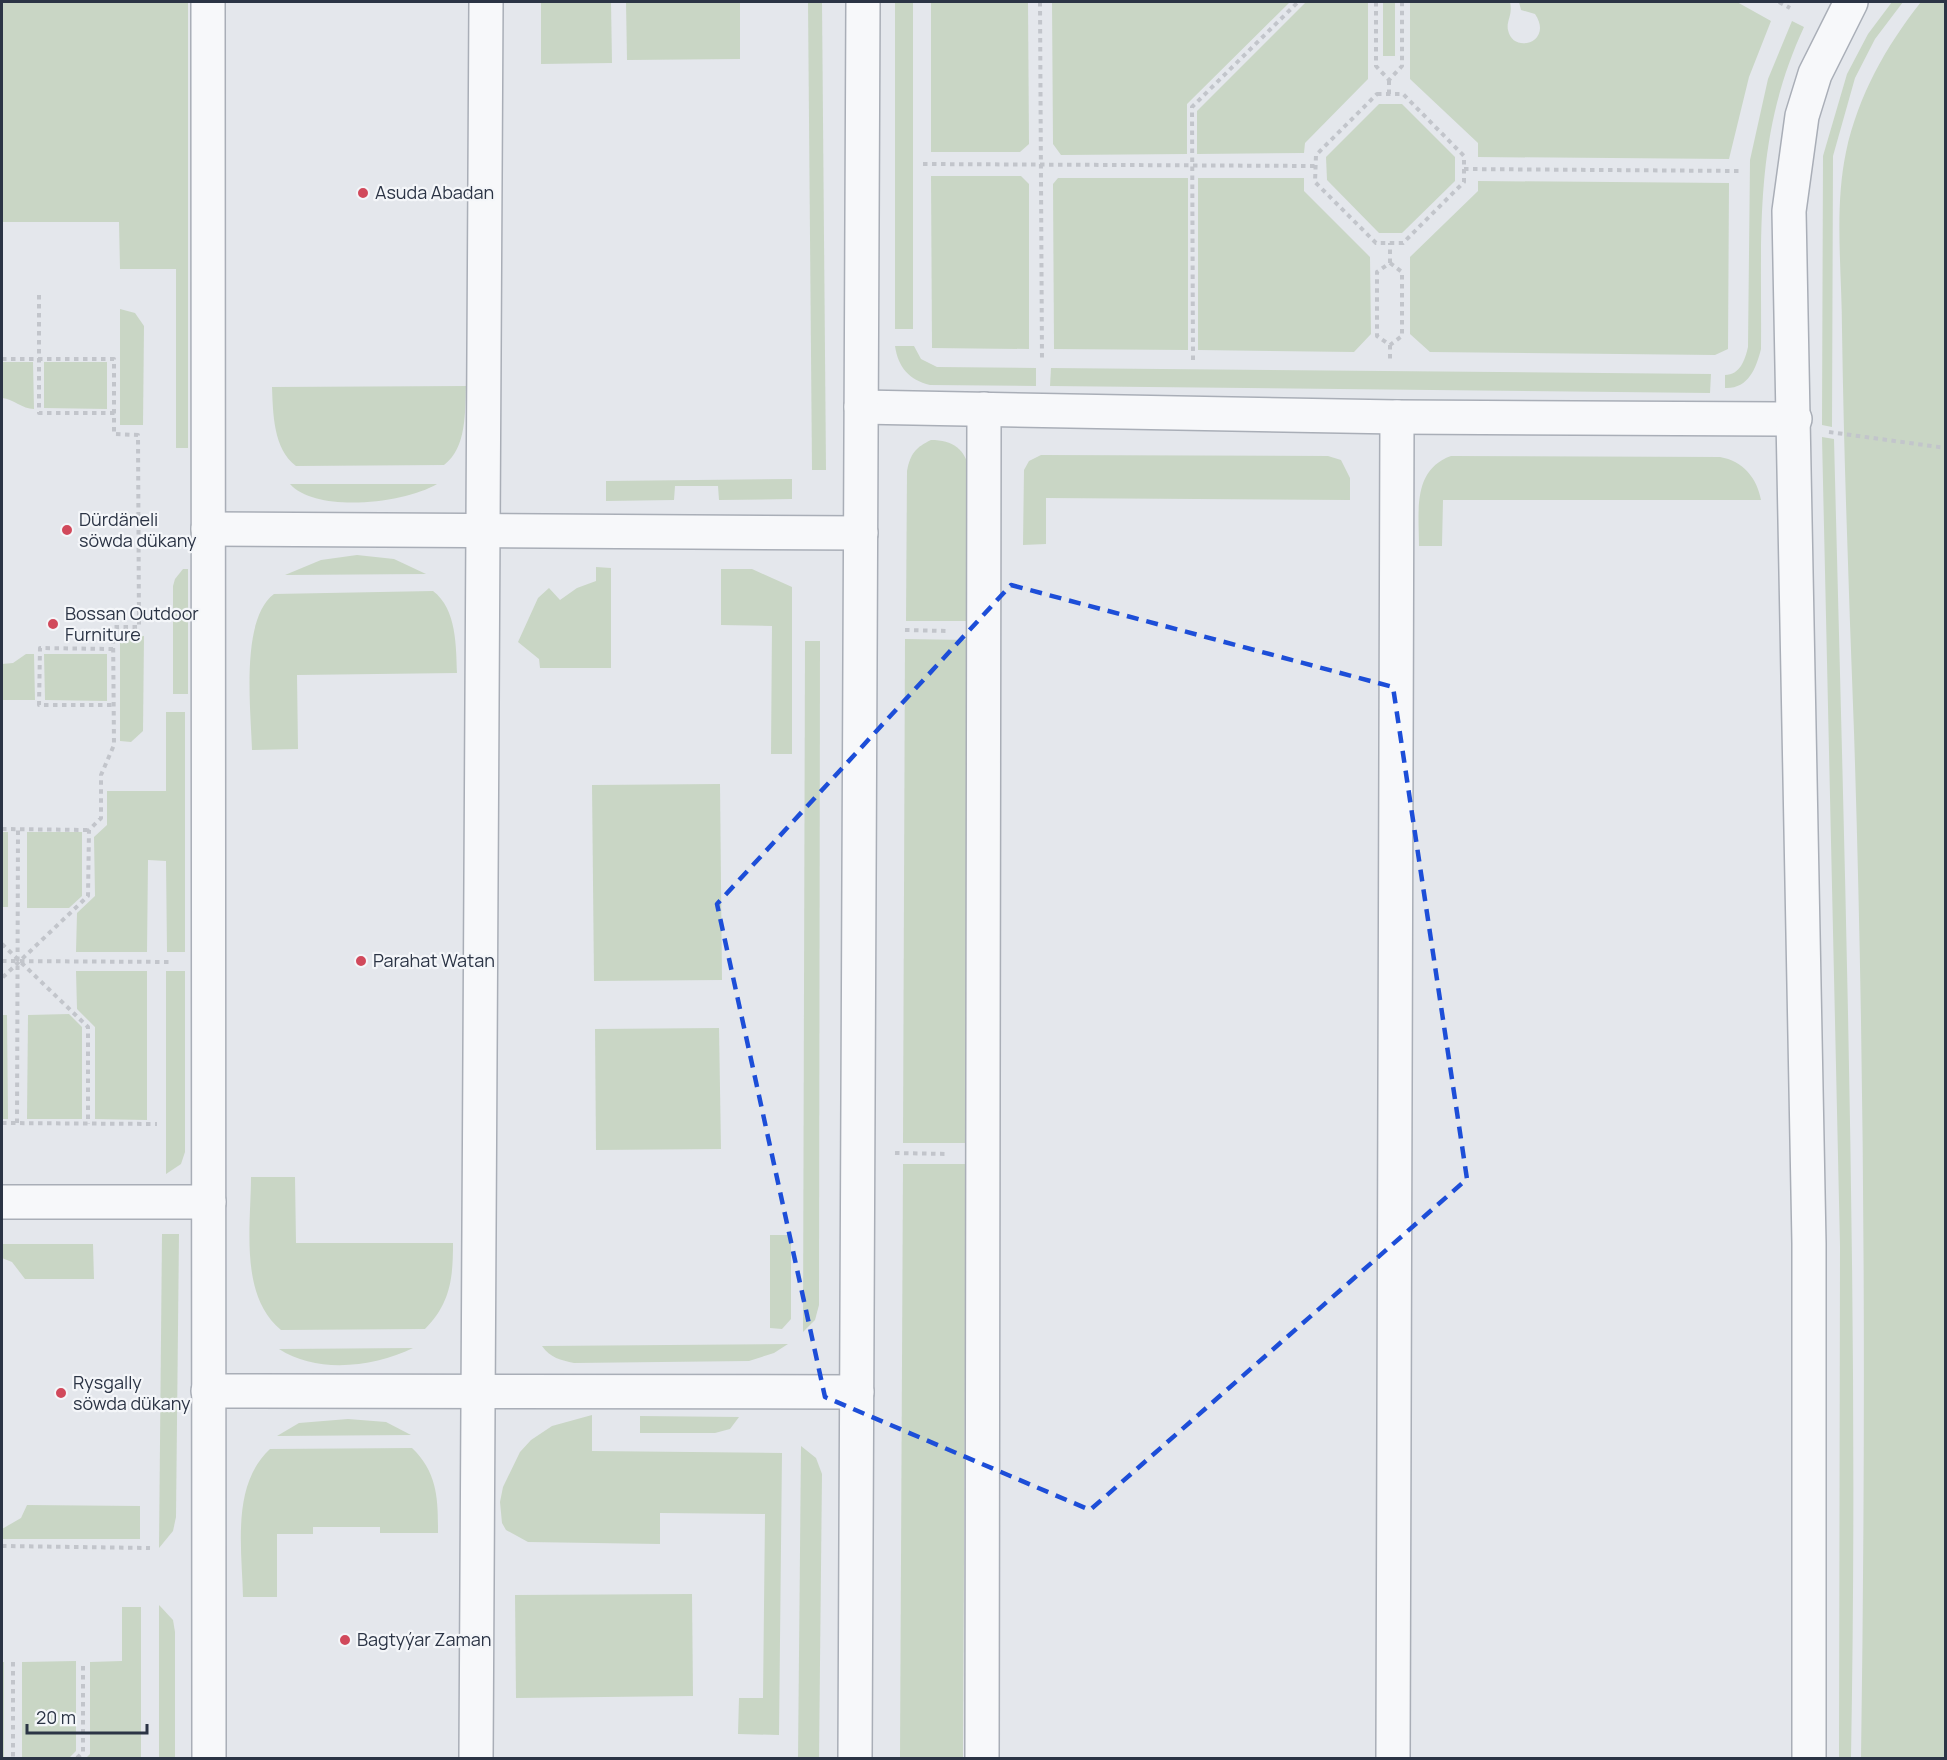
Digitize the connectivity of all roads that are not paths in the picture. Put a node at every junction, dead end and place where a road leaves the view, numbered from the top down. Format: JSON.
{"nodes":[{"id":1,"x":208,"y":2,"type":"edge"},
{"id":2,"x":486,"y":2,"type":"edge"},
{"id":3,"x":863,"y":2,"type":"edge"},
{"id":4,"x":1851,"y":2,"type":"edge"},
{"id":5,"x":861,"y":407,"type":"junction"},
{"id":6,"x":984,"y":409,"type":"junction"},
{"id":7,"x":1397,"y":417,"type":"junction"},
{"id":8,"x":1807,"y":425,"type":"junction"},
{"id":9,"x":484,"y":528,"type":"junction"},
{"id":10,"x":208,"y":529,"type":"junction"},
{"id":11,"x":861,"y":533,"type":"junction"},
{"id":12,"x":2,"y":1202,"type":"edge"},
{"id":13,"x":209,"y":1202,"type":"junction"},
{"id":14,"x":208,"y":1390,"type":"junction"},
{"id":15,"x":478,"y":1391,"type":"junction"},
{"id":16,"x":857,"y":1392,"type":"junction"},
{"id":17,"x":208,"y":1758,"type":"edge"},
{"id":18,"x":477,"y":1758,"type":"edge"},
{"id":19,"x":855,"y":1758,"type":"edge"},
{"id":20,"x":981,"y":1758,"type":"edge"},
{"id":21,"x":1393,"y":1758,"type":"edge"},
{"id":22,"x":1809,"y":1758,"type":"edge"}],
"edges":[{"from":1,"to":10,"type":"street"},
{"from":2,"to":9,"type":"street"},
{"from":3,"to":5,"type":"street"},
{"from":4,"to":8,"type":"street"},
{"from":5,"to":6,"type":"street"},
{"from":5,"to":11,"type":"street"},
{"from":6,"to":7,"type":"street"},
{"from":6,"to":20,"type":"street"},
{"from":7,"to":8,"type":"street"},
{"from":7,"to":21,"type":"street"},
{"from":8,"to":22,"type":"street"},
{"from":9,"to":10,"type":"street"},
{"from":9,"to":11,"type":"street"},
{"from":9,"to":15,"type":"street"},
{"from":10,"to":13,"type":"street"},
{"from":11,"to":16,"type":"street"},
{"from":12,"to":13,"type":"street"},
{"from":13,"to":14,"type":"street"},
{"from":14,"to":15,"type":"street"},
{"from":14,"to":17,"type":"street"},
{"from":15,"to":16,"type":"street"},
{"from":15,"to":18,"type":"street"},
{"from":16,"to":19,"type":"street"}]}
